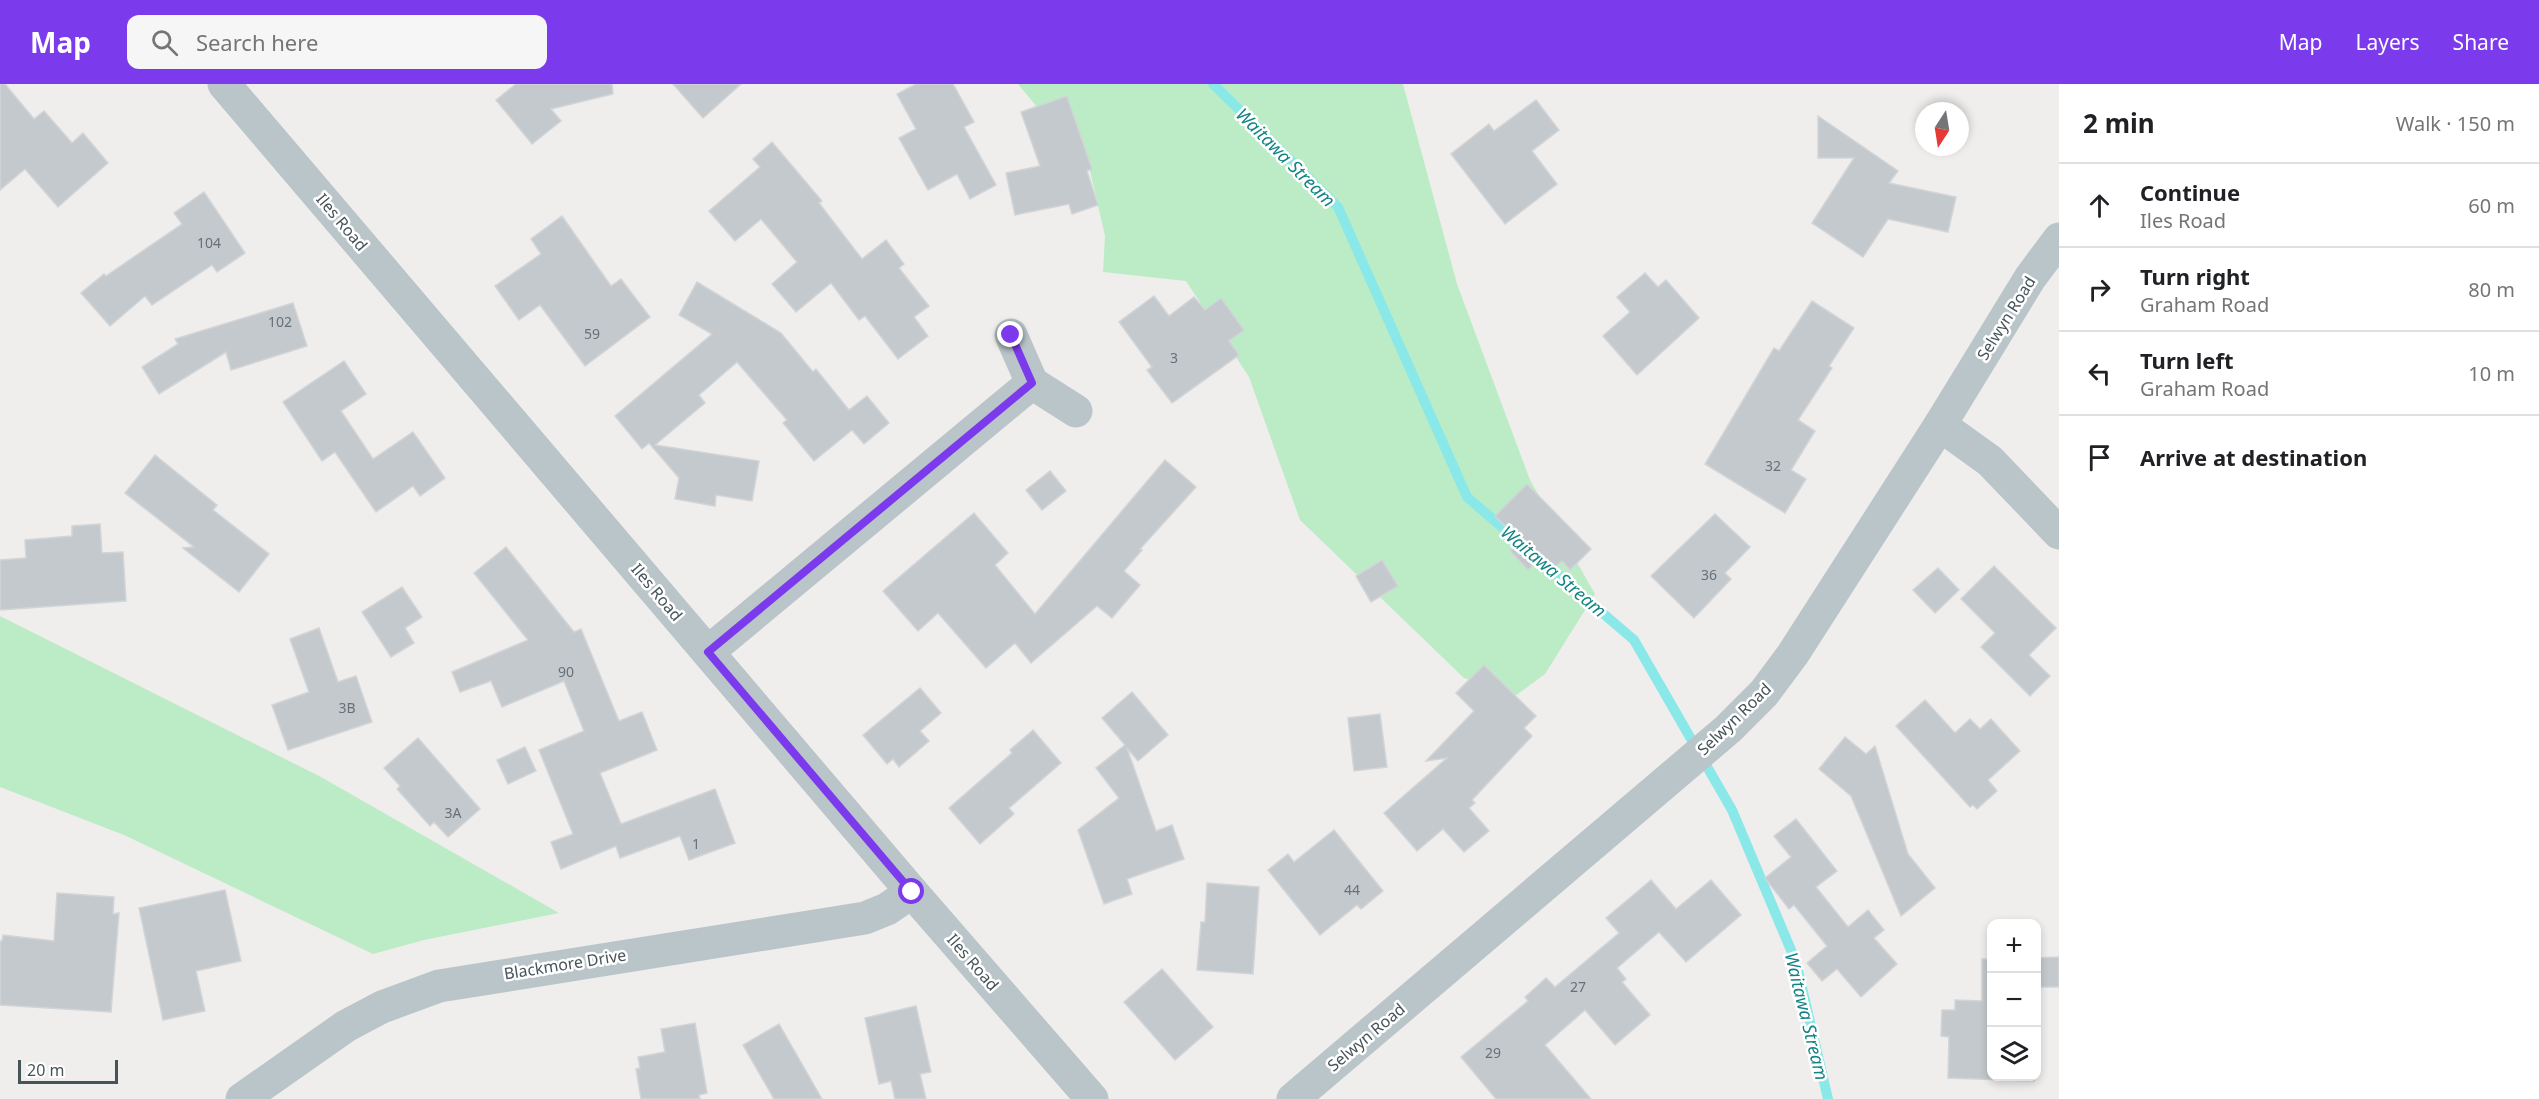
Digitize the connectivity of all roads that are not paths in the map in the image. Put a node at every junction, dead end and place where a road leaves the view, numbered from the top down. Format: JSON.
{"nodes":[{"id":1,"x":224,"y":84,"type":"edge"},
{"id":2,"x":2059,"y":239,"type":"edge"},
{"id":3,"x":1011,"y":335,"type":"dead end"},
{"id":4,"x":1032,"y":383,"type":"junction"},
{"id":5,"x":1076,"y":411,"type":"dead end"},
{"id":6,"x":1940,"y":426,"type":"junction"},
{"id":7,"x":2059,"y":533,"type":"edge"},
{"id":8,"x":708,"y":652,"type":"junction"},
{"id":9,"x":912,"y":892,"type":"junction"},
{"id":10,"x":242,"y":1099,"type":"edge"},
{"id":11,"x":1092,"y":1099,"type":"edge"},
{"id":12,"x":1293,"y":1099,"type":"edge"}],
"edges":[{"from":1,"to":8,"type":"street","name":"Iles Road"},
{"from":2,"to":6,"type":"street","name":"Selwyn Road"},
{"from":3,"to":4,"type":"street"},
{"from":4,"to":5,"type":"street"},
{"from":4,"to":8,"type":"street"},
{"from":6,"to":7,"type":"street"},
{"from":6,"to":12,"type":"street","name":"Selwyn Road"},
{"from":8,"to":9,"type":"street","name":"Iles Road"},
{"from":9,"to":10,"type":"street","name":"Blackmore Drive"},
{"from":9,"to":11,"type":"street","name":"Iles Road"}]}
